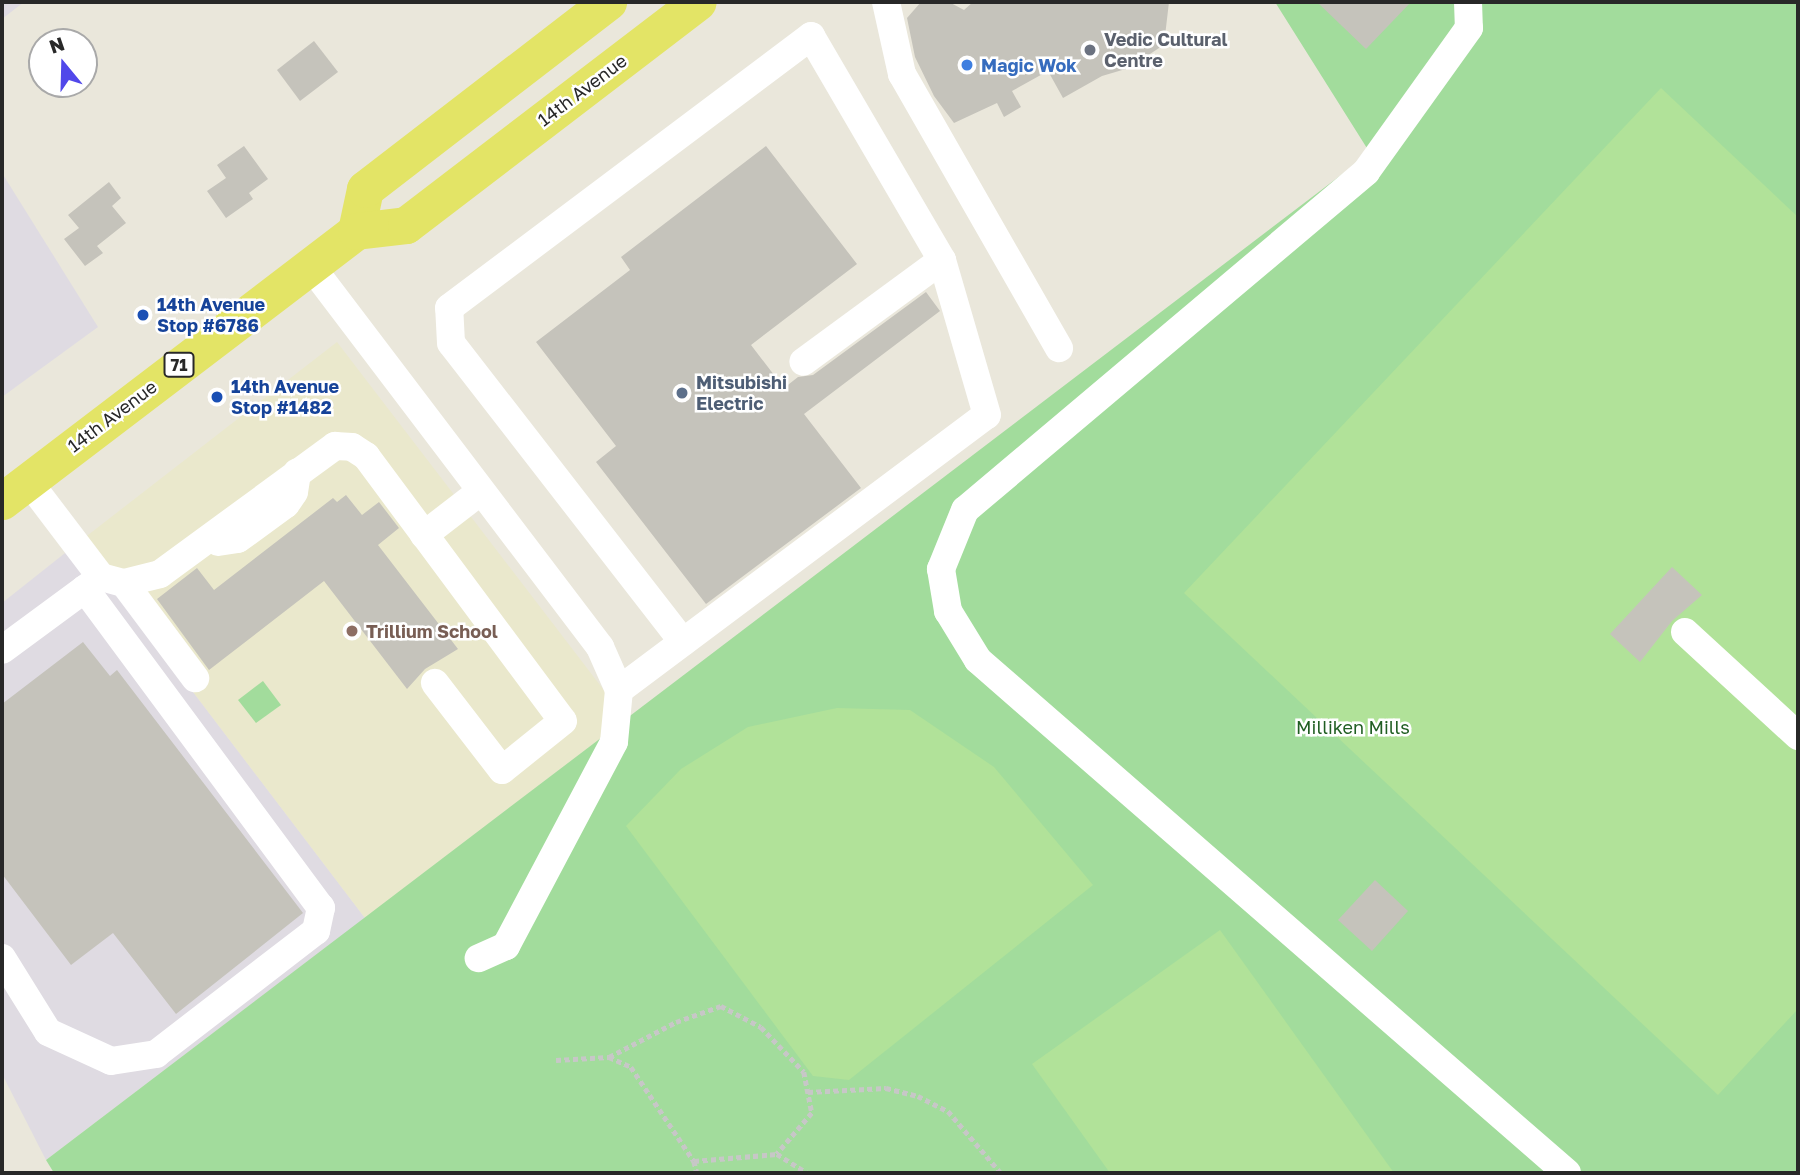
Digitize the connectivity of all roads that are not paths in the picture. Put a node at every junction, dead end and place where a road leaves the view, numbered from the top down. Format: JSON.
{"nodes":[{"id":1,"x":608,"y":2,"type":"edge"},
{"id":2,"x":698,"y":2,"type":"edge"},
{"id":3,"x":886,"y":2,"type":"edge"},
{"id":4,"x":1468,"y":2,"type":"edge"},
{"id":5,"x":356,"y":231,"type":"junction"},
{"id":6,"x":942,"y":260,"type":"junction"},
{"id":7,"x":310,"y":265,"type":"junction"},
{"id":8,"x":1059,"y":348,"type":"dead end"},
{"id":9,"x":803,"y":362,"type":"dead end"},
{"id":10,"x":15,"y":491,"type":"edge"},
{"id":11,"x":481,"y":491,"type":"junction"},
{"id":12,"x":424,"y":535,"type":"junction"},
{"id":13,"x":103,"y":583,"type":"junction"},
{"id":14,"x":1685,"y":632,"type":"dead end"},
{"id":15,"x":683,"y":642,"type":"junction"},
{"id":16,"x":2,"y":650,"type":"edge"},
{"id":17,"x":195,"y":678,"type":"dead end"},
{"id":18,"x":435,"y":683,"type":"dead end"},
{"id":19,"x":619,"y":690,"type":"junction"},
{"id":20,"x":1798,"y":736,"type":"edge"},
{"id":21,"x":2,"y":958,"type":"edge"},
{"id":22,"x":478,"y":958,"type":"dead end"},
{"id":23,"x":1567,"y":1173,"type":"edge"}],
"edges":[{"from":1,"to":5,"type":"main road"},
{"from":2,"to":5,"type":"main road","name":"14th Avenue","number":"71"},
{"from":3,"to":8,"type":"lane"},
{"from":4,"to":23,"type":"lane"},
{"from":5,"to":7,"type":"main road","name":"14th Avenue","number":"71"},
{"from":6,"to":9,"type":"lane"},
{"from":6,"to":15,"type":"lane"},
{"from":6,"to":15,"type":"lane"},
{"from":7,"to":10,"type":"main road","name":"14th Avenue","number":"71"},
{"from":7,"to":11,"type":"lane"},
{"from":10,"to":13,"type":"lane"},
{"from":11,"to":12,"type":"lane"},
{"from":11,"to":19,"type":"lane"},
{"from":12,"to":13,"type":"lane"},
{"from":12,"to":18,"type":"lane"},
{"from":13,"to":16,"type":"lane"},
{"from":13,"to":17,"type":"lane"},
{"from":13,"to":21,"type":"lane"},
{"from":14,"to":20,"type":"lane"},
{"from":15,"to":19,"type":"lane"},
{"from":19,"to":22,"type":"lane"}]}
